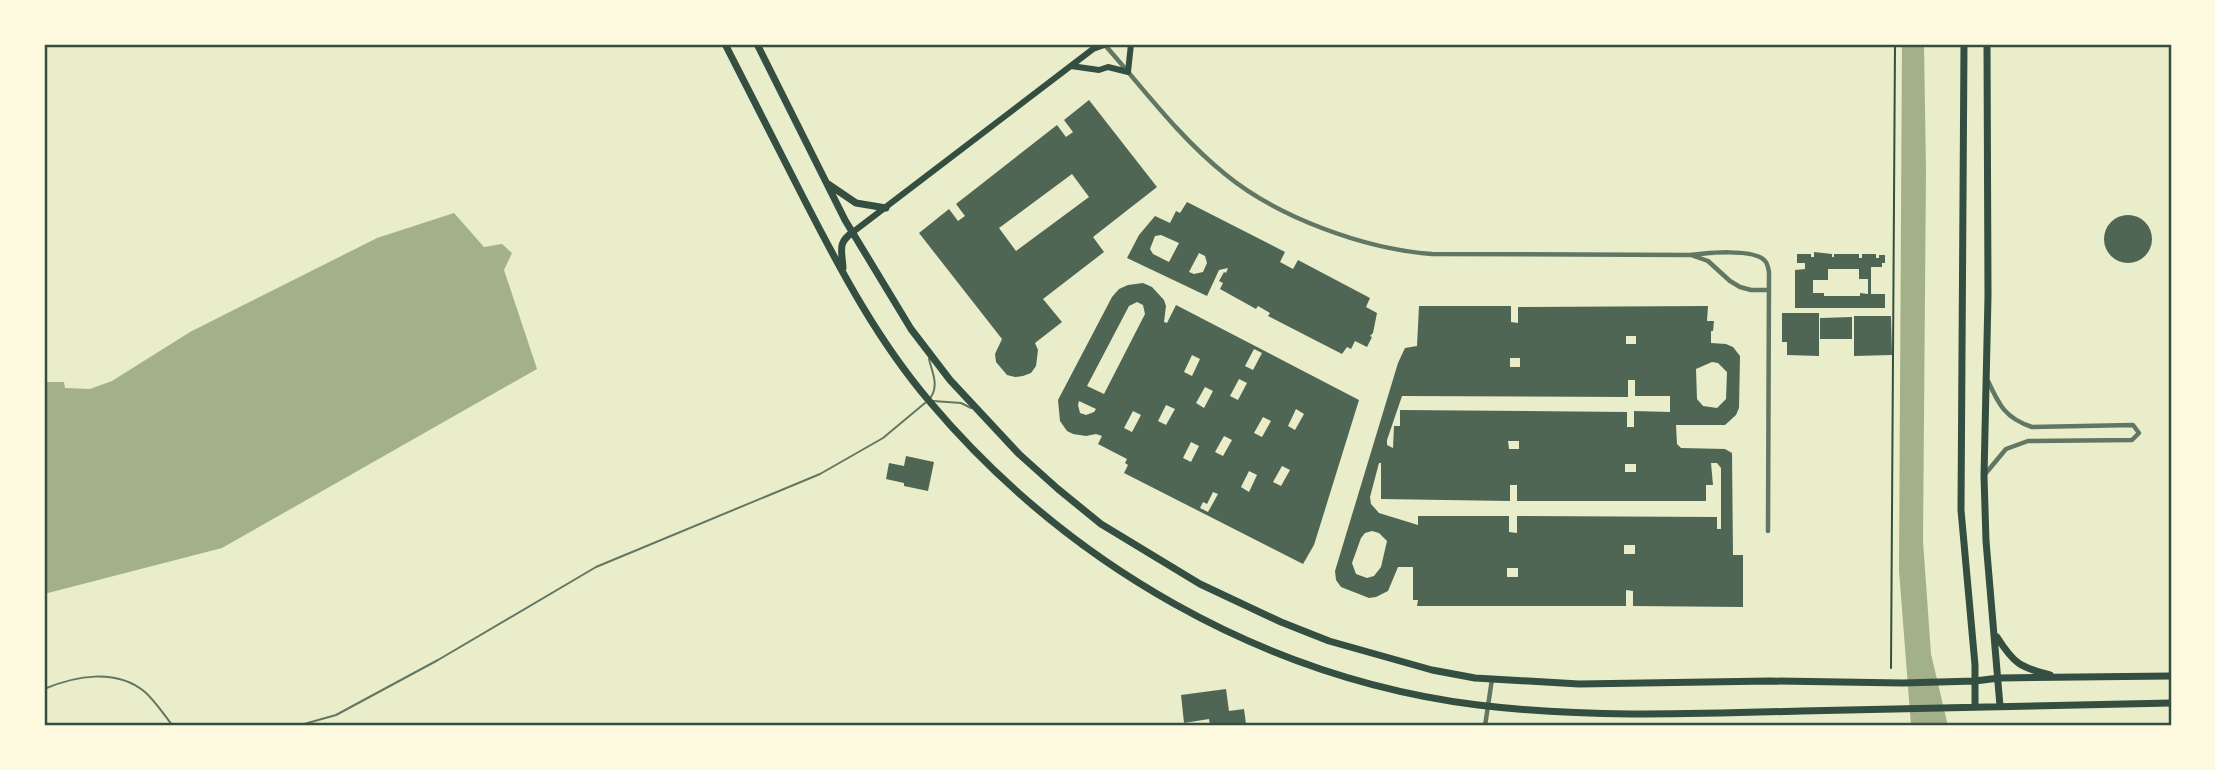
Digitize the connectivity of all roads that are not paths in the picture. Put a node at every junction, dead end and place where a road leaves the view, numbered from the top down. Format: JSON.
{"nodes":[{"id":1,"x":726,"y":44,"type":"edge"},
{"id":2,"x":757,"y":44,"type":"edge"},
{"id":3,"x":1105,"y":44,"type":"edge"},
{"id":4,"x":1131,"y":44,"type":"edge"},
{"id":5,"x":1964,"y":44,"type":"edge"},
{"id":6,"x":1987,"y":44,"type":"edge"},
{"id":7,"x":1094,"y":46,"type":"edge"},
{"id":8,"x":1071,"y":66,"type":"junction"},
{"id":9,"x":1128,"y":72,"type":"junction"},
{"id":10,"x":825,"y":181,"type":"junction"},
{"id":11,"x":886,"y":208,"type":"junction"},
{"id":12,"x":853,"y":232,"type":"junction"},
{"id":13,"x":1690,"y":255,"type":"junction"},
{"id":14,"x":843,"y":273,"type":"junction"},
{"id":15,"x":1769,"y":290,"type":"junction"},
{"id":16,"x":928,"y":351,"type":"junction"},
{"id":17,"x":1985,"y":373,"type":"junction"},
{"id":18,"x":929,"y":400,"type":"junction"},
{"id":19,"x":978,"y":412,"type":"junction"},
{"id":20,"x":1984,"y":476,"type":"junction"},
{"id":21,"x":1768,"y":531,"type":"dead end"},
{"id":22,"x":1995,"y":635,"type":"junction"},
{"id":23,"x":2171,"y":676,"type":"edge"},
{"id":24,"x":2057,"y":677,"type":"junction"},
{"id":25,"x":1492,"y":678,"type":"junction"},
{"id":26,"x":1999,"y":678,"type":"junction"},
{"id":27,"x":1975,"y":681,"type":"junction"},
{"id":28,"x":44,"y":689,"type":"edge"},
{"id":29,"x":2171,"y":703,"type":"edge"},
{"id":30,"x":1487,"y":706,"type":"junction"},
{"id":31,"x":1975,"y":706,"type":"junction"},
{"id":32,"x":2000,"y":706,"type":"junction"},
{"id":33,"x":173,"y":726,"type":"edge"},
{"id":34,"x":298,"y":726,"type":"edge"},
{"id":35,"x":1485,"y":726,"type":"edge"}],
"edges":[{"from":1,"to":14,"type":"main road"},
{"from":2,"to":10,"type":"main road"},
{"from":3,"to":7,"type":"main road"},
{"from":3,"to":9,"type":"street"},
{"from":4,"to":9,"type":"main road"},
{"from":5,"to":27,"type":"main road"},
{"from":6,"to":17,"type":"main road"},
{"from":7,"to":8,"type":"main road"},
{"from":8,"to":9,"type":"main road"},
{"from":8,"to":11,"type":"main road"},
{"from":9,"to":13,"type":"street"},
{"from":10,"to":11,"type":"main road"},
{"from":10,"to":12,"type":"main road"},
{"from":11,"to":12,"type":"main road"},
{"from":12,"to":14,"type":"main road"},
{"from":12,"to":16,"type":"main road"},
{"from":13,"to":15,"type":"street"},
{"from":13,"to":15,"type":"street"},
{"from":14,"to":18,"type":"main road"},
{"from":15,"to":21,"type":"street"},
{"from":16,"to":18,"type":"lane"},
{"from":16,"to":19,"type":"main road"},
{"from":17,"to":20,"type":"main road"},
{"from":17,"to":20,"type":"street"},
{"from":18,"to":19,"type":"lane"},
{"from":18,"to":30,"type":"main road"},
{"from":18,"to":34,"type":"lane"},
{"from":19,"to":25,"type":"main road"},
{"from":20,"to":22,"type":"main road"},
{"from":22,"to":24,"type":"main road"},
{"from":22,"to":26,"type":"main road"},
{"from":23,"to":24,"type":"main road"},
{"from":24,"to":26,"type":"main road"},
{"from":25,"to":27,"type":"main road"},
{"from":25,"to":30,"type":"street"},
{"from":26,"to":27,"type":"main road"},
{"from":26,"to":32,"type":"main road"},
{"from":27,"to":31,"type":"main road"},
{"from":28,"to":33,"type":"lane"},
{"from":29,"to":32,"type":"main road"},
{"from":30,"to":31,"type":"main road"},
{"from":30,"to":35,"type":"street"},
{"from":31,"to":32,"type":"main road"}]}
